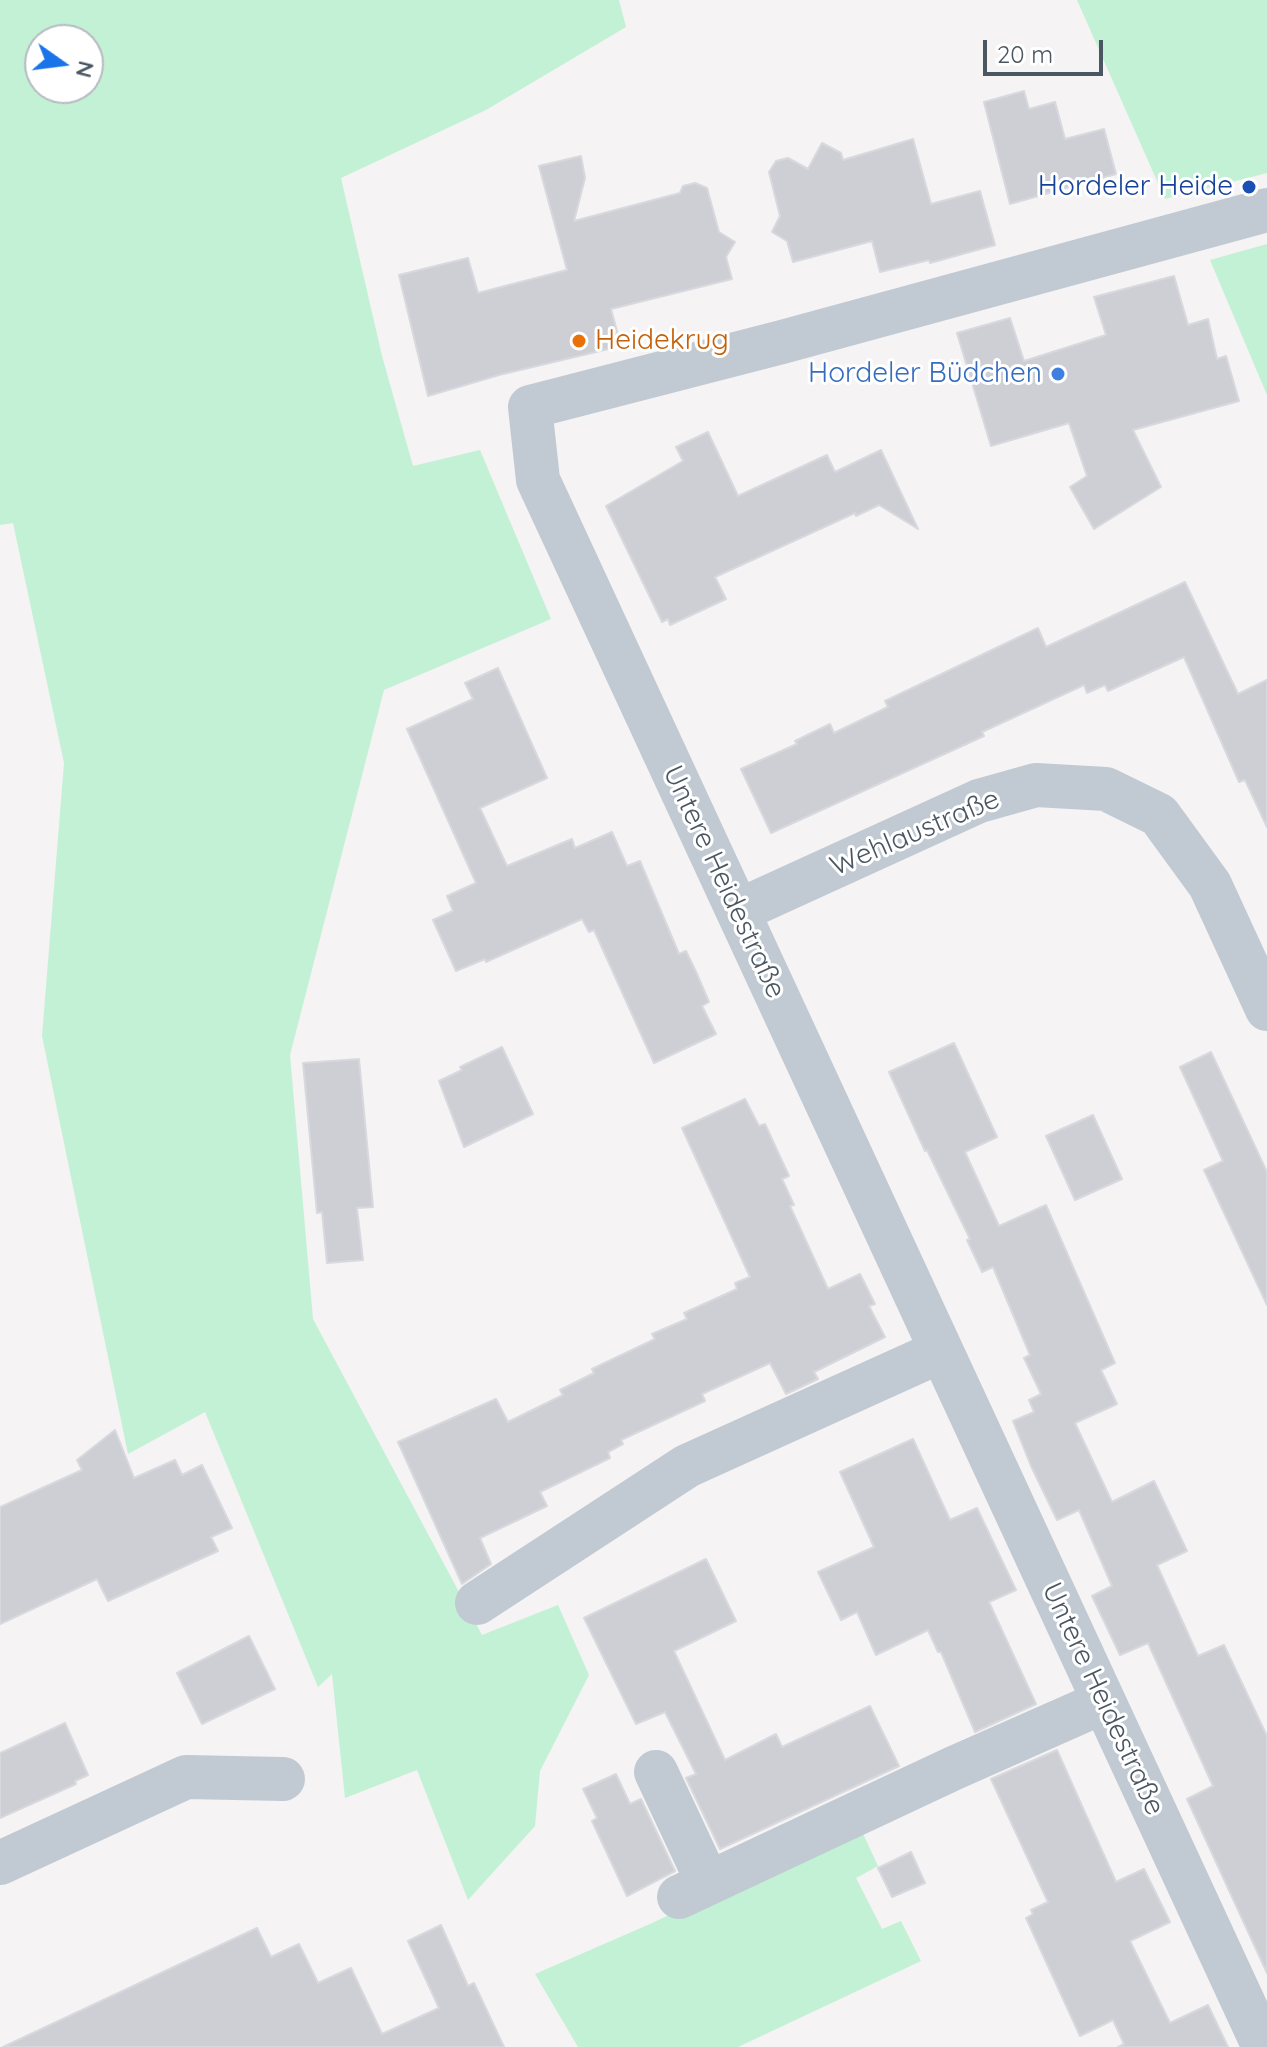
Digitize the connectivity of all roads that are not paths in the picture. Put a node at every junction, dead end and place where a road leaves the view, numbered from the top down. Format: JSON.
{"nodes":[{"id":1,"x":1267,"y":210,"type":"edge"},
{"id":2,"x":738,"y":911,"type":"junction"},
{"id":3,"x":1267,"y":1009,"type":"edge"},
{"id":4,"x":941,"y":1351,"type":"junction"},
{"id":5,"x":477,"y":1603,"type":"dead end"},
{"id":6,"x":1103,"y":1702,"type":"junction"},
{"id":7,"x":656,"y":1772,"type":"dead end"},
{"id":8,"x":283,"y":1779,"type":"dead end"},
{"id":9,"x":0,"y":1863,"type":"edge"},
{"id":10,"x":1264,"y":2047,"type":"edge"}],
"edges":[{"from":1,"to":2,"type":"street","name":"Untere Heidestraße"},
{"from":2,"to":3,"type":"street","name":"Wehlaustraße"},
{"from":2,"to":4,"type":"street","name":"Untere Heidestraße"},
{"from":4,"to":5,"type":"street"},
{"from":4,"to":6,"type":"street","name":"Untere Heidestraße"},
{"from":6,"to":7,"type":"street"},
{"from":6,"to":10,"type":"street","name":"Untere Heidestraße"},
{"from":8,"to":9,"type":"street"}]}
